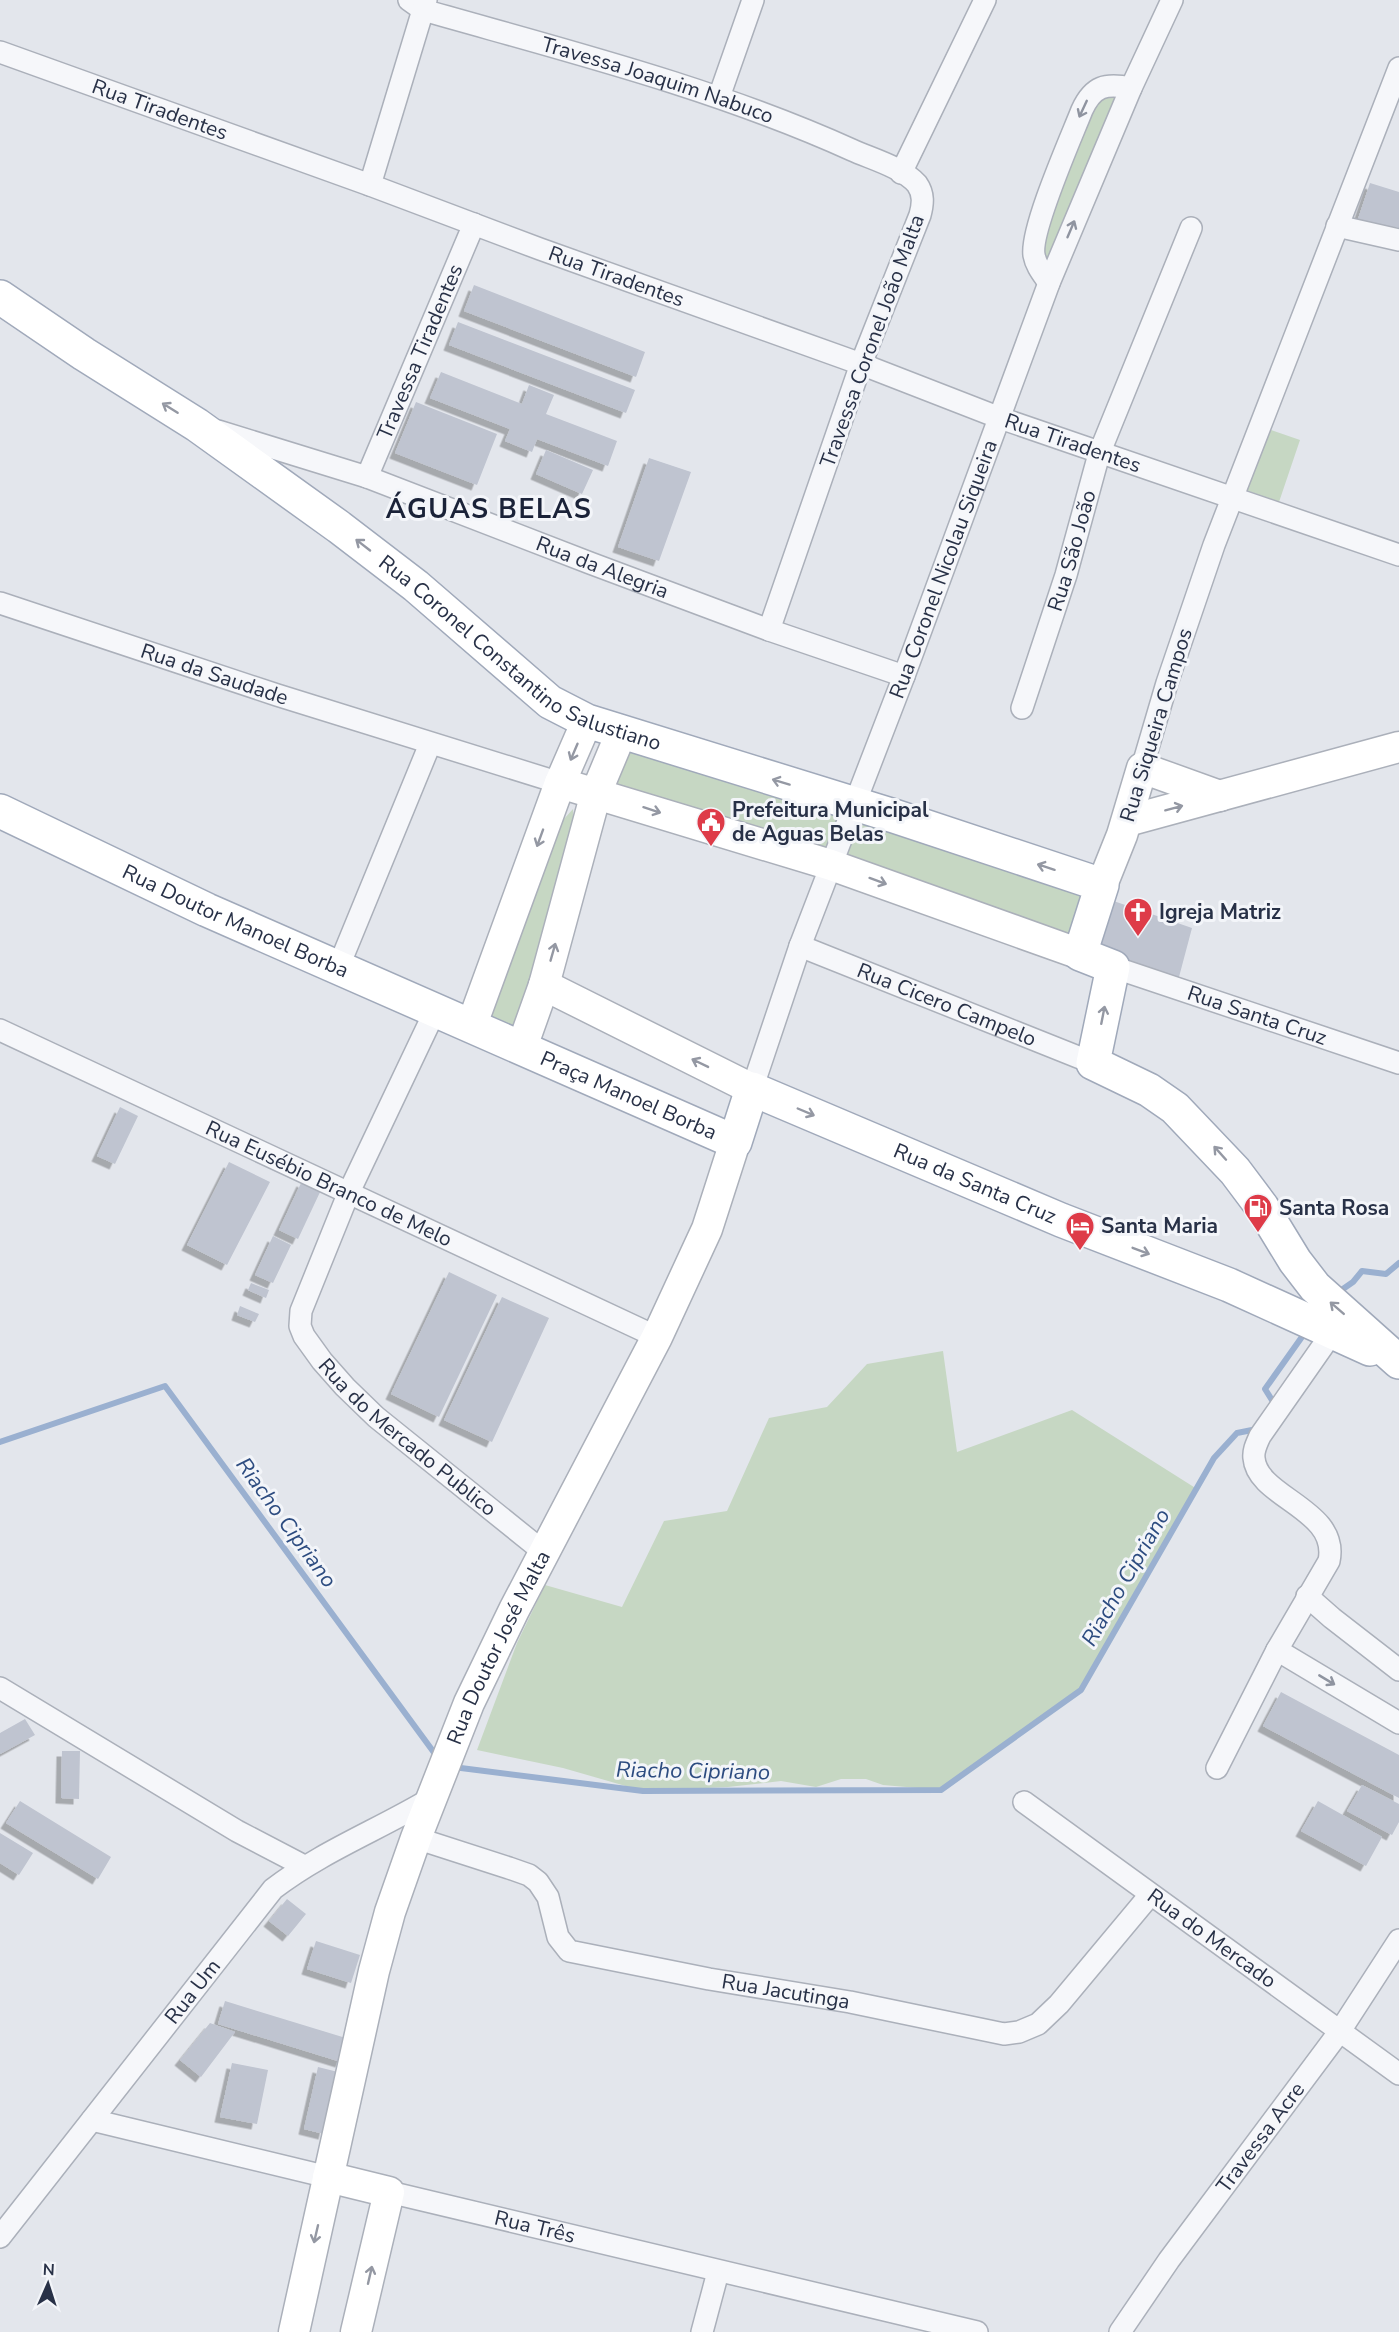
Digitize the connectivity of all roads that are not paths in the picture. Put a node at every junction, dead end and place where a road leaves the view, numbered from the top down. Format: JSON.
{"nodes":[{"id":1,"x":753,"y":0,"type":"edge"},
{"id":2,"x":985,"y":0,"type":"edge"},
{"id":3,"x":1172,"y":0,"type":"edge"},
{"id":4,"x":419,"y":3,"type":"edge"},
{"id":5,"x":0,"y":52,"type":"edge"},
{"id":6,"x":1399,"y":68,"type":"edge"},
{"id":7,"x":1131,"y":88,"type":"junction"},
{"id":8,"x":719,"y":97,"type":"junction"},
{"id":9,"x":901,"y":173,"type":"junction"},
{"id":10,"x":370,"y":185,"type":"junction"},
{"id":11,"x":474,"y":224,"type":"junction"},
{"id":12,"x":1337,"y":226,"type":"junction"},
{"id":13,"x":1191,"y":228,"type":"dead end"},
{"id":14,"x":1399,"y":240,"type":"edge"},
{"id":15,"x":1049,"y":283,"type":"junction"},
{"id":16,"x":0,"y":297,"type":"edge"},
{"id":17,"x":861,"y":364,"type":"junction"},
{"id":18,"x":1000,"y":418,"type":"junction"},
{"id":19,"x":197,"y":425,"type":"junction"},
{"id":20,"x":1099,"y":454,"type":"junction"},
{"id":21,"x":367,"y":477,"type":"junction"},
{"id":22,"x":1233,"y":498,"type":"junction"},
{"id":23,"x":1399,"y":555,"type":"edge"},
{"id":24,"x":0,"y":603,"type":"edge"},
{"id":25,"x":769,"y":630,"type":"junction"},
{"id":26,"x":904,"y":676,"type":"junction"},
{"id":27,"x":1022,"y":708,"type":"dead end"},
{"id":28,"x":587,"y":721,"type":"junction"},
{"id":29,"x":621,"y":730,"type":"junction"},
{"id":30,"x":430,"y":744,"type":"junction"},
{"id":31,"x":1399,"y":747,"type":"edge"},
{"id":32,"x":1142,"y":768,"type":"junction"},
{"id":33,"x":560,"y":783,"type":"junction"},
{"id":34,"x":596,"y":793,"type":"junction"},
{"id":35,"x":1220,"y":796,"type":"junction"},
{"id":36,"x":854,"y":805,"type":"junction"},
{"id":37,"x":0,"y":811,"type":"edge"},
{"id":38,"x":1127,"y":821,"type":"junction"},
{"id":39,"x":831,"y":865,"type":"junction"},
{"id":40,"x":1102,"y":885,"type":"junction"},
{"id":41,"x":800,"y":946,"type":"junction"},
{"id":42,"x":1080,"y":954,"type":"junction"},
{"id":43,"x":1113,"y":967,"type":"junction"},
{"id":44,"x":338,"y":968,"type":"junction"},
{"id":45,"x":544,"y":985,"type":"junction"},
{"id":46,"x":435,"y":1011,"type":"junction"},
{"id":47,"x":471,"y":1027,"type":"junction"},
{"id":48,"x":0,"y":1030,"type":"edge"},
{"id":49,"x":522,"y":1047,"type":"junction"},
{"id":50,"x":1093,"y":1063,"type":"junction"},
{"id":51,"x":1399,"y":1063,"type":"edge"},
{"id":52,"x":752,"y":1089,"type":"junction"},
{"id":53,"x":735,"y":1142,"type":"junction"},
{"id":54,"x":349,"y":1192,"type":"junction"},
{"id":55,"x":1332,"y":1333,"type":"junction"},
{"id":56,"x":657,"y":1337,"type":"junction"},
{"id":57,"x":1398,"y":1361,"type":"edge"},
{"id":58,"x":545,"y":1553,"type":"junction"},
{"id":59,"x":1307,"y":1596,"type":"junction"},
{"id":60,"x":1277,"y":1650,"type":"junction"},
{"id":61,"x":1399,"y":1670,"type":"edge"},
{"id":62,"x":0,"y":1688,"type":"edge"},
{"id":63,"x":1399,"y":1723,"type":"edge"},
{"id":64,"x":1217,"y":1768,"type":"dead end"},
{"id":65,"x":430,"y":1799,"type":"junction"},
{"id":66,"x":1024,"y":1802,"type":"dead end"},
{"id":67,"x":416,"y":1838,"type":"junction"},
{"id":68,"x":304,"y":1866,"type":"junction"},
{"id":69,"x":1150,"y":1895,"type":"junction"},
{"id":70,"x":1399,"y":1940,"type":"edge"},
{"id":71,"x":1340,"y":2031,"type":"junction"},
{"id":72,"x":1399,"y":2074,"type":"edge"},
{"id":73,"x":92,"y":2120,"type":"junction"},
{"id":74,"x":328,"y":2177,"type":"junction"},
{"id":75,"x":389,"y":2192,"type":"junction"},
{"id":76,"x":0,"y":2237,"type":"edge"},
{"id":77,"x":718,"y":2272,"type":"junction"},
{"id":78,"x":294,"y":2332,"type":"edge"},
{"id":79,"x":356,"y":2332,"type":"edge"},
{"id":80,"x":702,"y":2332,"type":"edge"},
{"id":81,"x":977,"y":2332,"type":"edge"},
{"id":82,"x":1120,"y":2332,"type":"edge"}],
"edges":[{"from":1,"to":8,"type":"street"},
{"from":2,"to":9,"type":"street"},
{"from":3,"to":7,"type":"street"},
{"from":4,"to":8,"type":"street","name":"Travessa Joaquim Nabuco"},
{"from":4,"to":10,"type":"street"},
{"from":5,"to":10,"type":"street","name":"Rua Tiradentes"},
{"from":6,"to":12,"type":"street"},
{"from":15,"to":7,"type":"street","name":"Rua Coronel Nicolau Siqueira","one_way":true},
{"from":7,"to":15,"type":"street","one_way":true},
{"from":8,"to":9,"type":"street","name":"Travessa Joaquim Nabuco"},
{"from":9,"to":17,"type":"street","name":"Travessa Coronel João Malta"},
{"from":10,"to":11,"type":"street","name":"Rua Tiradentes"},
{"from":11,"to":17,"type":"street","name":"Rua Tiradentes"},
{"from":11,"to":21,"type":"street","name":"Travessa Tiradentes"},
{"from":12,"to":14,"type":"street"},
{"from":12,"to":22,"type":"street"},
{"from":13,"to":20,"type":"street","name":"Rua São João"},
{"from":15,"to":18,"type":"street","name":"Rua Coronel Nicolau Siqueira"},
{"from":19,"to":16,"type":"main road","name":"Rua Coronel Constantino Salustiano","one_way":true},
{"from":17,"to":18,"type":"street","name":"Rua Tiradentes"},
{"from":17,"to":25,"type":"street","name":"Travessa Coronel João Malta"},
{"from":18,"to":20,"type":"street","name":"Rua Tiradentes"},
{"from":18,"to":26,"type":"street","name":"Rua Coronel Nicolau Siqueira"},
{"from":19,"to":21,"type":"street","name":"Rua da Alegria"},
{"from":28,"to":19,"type":"main road","name":"Rua Coronel Constantino Salustiano","one_way":true},
{"from":20,"to":22,"type":"street","name":"Rua Tiradentes"},
{"from":20,"to":27,"type":"street","name":"Rua São João"},
{"from":21,"to":25,"type":"street","name":"Rua da Alegria"},
{"from":22,"to":23,"type":"street","name":"Rua Tiradentes"},
{"from":22,"to":32,"type":"street","name":"Rua Siqueira Campos"},
{"from":24,"to":30,"type":"street","name":"Rua da Saudade"},
{"from":25,"to":26,"type":"street","name":"Rua da Alegria"},
{"from":26,"to":36,"type":"street","name":"Rua Coronel Nicolau Siqueira"},
{"from":28,"to":29,"type":"main road","name":"Rua Coronel Constantino Salustiano"},
{"from":28,"to":33,"type":"street","one_way":true},
{"from":29,"to":34,"type":"street"},
{"from":36,"to":29,"type":"main road","name":"Rua Coronel Constantino Salustiano","one_way":true},
{"from":30,"to":33,"type":"street","name":"Rua da Saudade"},
{"from":30,"to":44,"type":"street"},
{"from":31,"to":35,"type":"street"},
{"from":32,"to":35,"type":"street"},
{"from":32,"to":38,"type":"street","name":"Rua Siqueira Campos"},
{"from":33,"to":34,"type":"street"},
{"from":33,"to":47,"type":"street","one_way":true},
{"from":34,"to":39,"type":"street","one_way":true},
{"from":45,"to":34,"type":"street","one_way":true},
{"from":38,"to":35,"type":"street","one_way":true},
{"from":36,"to":39,"type":"street","name":"Rua Coronel Nicolau Siqueira"},
{"from":40,"to":36,"type":"main road","name":"Rua Coronel Constantino Salustiano","one_way":true},
{"from":37,"to":44,"type":"main road","name":"Rua Doutor Manoel Borba"},
{"from":38,"to":40,"type":"street","name":"Rua Siqueira Campos"},
{"from":39,"to":41,"type":"street","name":"Rua Coronel Nicolau Siqueira"},
{"from":39,"to":42,"type":"street","one_way":true},
{"from":40,"to":42,"type":"main road","name":"Rua Siqueira Campos"},
{"from":41,"to":50,"type":"street","name":"Rua Cicero Campelo"},
{"from":41,"to":52,"type":"street","name":"Rua Coronel Nicolau Siqueira"},
{"from":42,"to":43,"type":"main road"},
{"from":50,"to":43,"type":"main road","one_way":true},
{"from":43,"to":51,"type":"street","name":"Rua Santa Cruz"},
{"from":44,"to":46,"type":"main road","name":"Rua Doutor Manoel Borba"},
{"from":45,"to":49,"type":"street"},
{"from":52,"to":45,"type":"street","one_way":true},
{"from":46,"to":47,"type":"main road","name":"Rua Doutor Manoel Borba"},
{"from":46,"to":54,"type":"street"},
{"from":47,"to":49,"type":"main road","name":"Praça Manoel Borba"},
{"from":48,"to":54,"type":"street","name":"Rua Eusébio Branco de Melo"},
{"from":49,"to":53,"type":"main road","name":"Praça Manoel Borba"},
{"from":57,"to":50,"type":"main road","one_way":true},
{"from":52,"to":53,"type":"main road"},
{"from":52,"to":55,"type":"main road","name":"Rua da Santa Cruz","one_way":true},
{"from":53,"to":56,"type":"street","name":"Rua Doutor José Malta"},
{"from":54,"to":56,"type":"street","name":"Rua Eusébio Branco de Melo"},
{"from":54,"to":58,"type":"street","name":"Rua do Mercado Publico"},
{"from":55,"to":57,"type":"main road","name":"Rua da Santa Cruz"},
{"from":55,"to":59,"type":"street"},
{"from":56,"to":58,"type":"street","name":"Rua Doutor José Malta"},
{"from":58,"to":65,"type":"street","name":"Rua Doutor José Malta"},
{"from":59,"to":60,"type":"street"},
{"from":59,"to":61,"type":"street"},
{"from":60,"to":63,"type":"street","one_way":true},
{"from":60,"to":64,"type":"street"},
{"from":62,"to":68,"type":"street"},
{"from":65,"to":67,"type":"street","name":"Rua Doutor José Malta"},
{"from":65,"to":68,"type":"street","name":"Rua Um"},
{"from":66,"to":69,"type":"street","name":"Rua do Mercado"},
{"from":67,"to":69,"type":"street","name":"Rua Jacutinga"},
{"from":67,"to":74,"type":"street","name":"Rua Doutor José Malta"},
{"from":68,"to":73,"type":"street","name":"Rua Um"},
{"from":69,"to":71,"type":"street","name":"Rua do Mercado"},
{"from":70,"to":71,"type":"street","name":"Travessa Acre"},
{"from":71,"to":72,"type":"street","name":"Rua do Mercado"},
{"from":71,"to":82,"type":"street","name":"Travessa Acre"},
{"from":73,"to":74,"type":"street","name":"Rua Três"},
{"from":73,"to":76,"type":"street","name":"Rua Um"},
{"from":74,"to":75,"type":"street","name":"Rua Três"},
{"from":74,"to":78,"type":"street","name":"Rua Doutor José Malta","one_way":true},
{"from":75,"to":77,"type":"street","name":"Rua Três"},
{"from":79,"to":75,"type":"street","one_way":true},
{"from":77,"to":80,"type":"street"},
{"from":77,"to":81,"type":"street","name":"Rua Três"}]}
